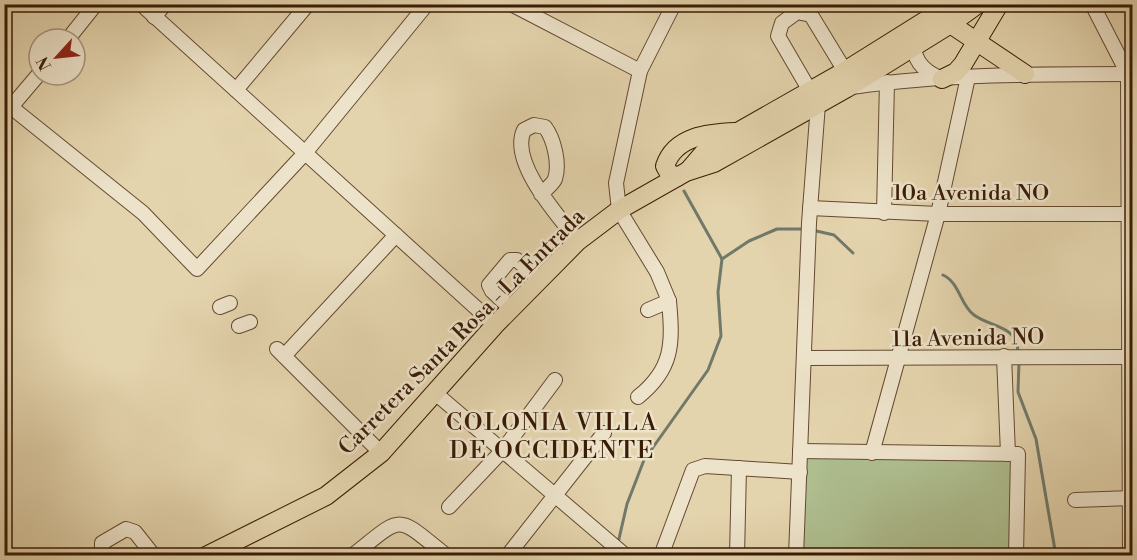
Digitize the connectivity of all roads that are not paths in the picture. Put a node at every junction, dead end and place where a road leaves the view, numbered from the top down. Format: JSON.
{"nodes":[{"id":1,"x":96,"y":4,"type":"edge"},
{"id":2,"x":141,"y":4,"type":"edge"},
{"id":3,"x":165,"y":4,"type":"edge"},
{"id":4,"x":308,"y":4,"type":"edge"},
{"id":5,"x":427,"y":4,"type":"edge"},
{"id":6,"x":511,"y":4,"type":"edge"},
{"id":7,"x":674,"y":4,"type":"edge"},
{"id":8,"x":952,"y":4,"type":"edge"},
{"id":9,"x":1092,"y":4,"type":"edge"},
{"id":10,"x":989,"y":8,"type":"edge"},
{"id":11,"x":154,"y":16,"type":"junction"},
{"id":12,"x":944,"y":20,"type":"junction"},
{"id":13,"x":920,"y":26,"type":"junction"},
{"id":14,"x":78,"y":27,"type":"edge"},
{"id":15,"x":977,"y":40,"type":"junction"},
{"id":16,"x":913,"y":47,"type":"junction"},
{"id":17,"x":1004,"y":60,"type":"junction"},
{"id":18,"x":639,"y":71,"type":"junction"},
{"id":19,"x":1025,"y":74,"type":"junction"},
{"id":20,"x":1130,"y":74,"type":"edge"},
{"id":21,"x":968,"y":77,"type":"junction"},
{"id":22,"x":846,"y":79,"type":"junction"},
{"id":23,"x":942,"y":79,"type":"junction"},
{"id":24,"x":886,"y":82,"type":"junction"},
{"id":25,"x":28,"y":87,"type":"edge"},
{"id":26,"x":236,"y":90,"type":"junction"},
{"id":27,"x":814,"y":97,"type":"junction"},
{"id":28,"x":305,"y":153,"type":"junction"},
{"id":29,"x":682,"y":174,"type":"junction"},
{"id":30,"x":541,"y":194,"type":"dead end"},
{"id":31,"x":810,"y":208,"type":"junction"},
{"id":32,"x":619,"y":210,"type":"junction"},
{"id":33,"x":884,"y":213,"type":"junction"},
{"id":34,"x":938,"y":214,"type":"junction"},
{"id":35,"x":1131,"y":214,"type":"edge"},
{"id":36,"x":396,"y":235,"type":"junction"},
{"id":37,"x":578,"y":241,"type":"junction"},
{"id":38,"x":221,"y":256,"type":"dead end"},
{"id":39,"x":203,"y":276,"type":"dead end"},
{"id":40,"x":540,"y":280,"type":"junction"},
{"id":41,"x":669,"y":301,"type":"junction"},
{"id":42,"x":511,"y":309,"type":"junction"},
{"id":43,"x":648,"y":310,"type":"dead end"},
{"id":44,"x":495,"y":325,"type":"junction"},
{"id":45,"x":1014,"y":356,"type":"junction"},
{"id":46,"x":1131,"y":357,"type":"edge"},
{"id":47,"x":804,"y":358,"type":"junction"},
{"id":48,"x":897,"y":359,"type":"junction"},
{"id":49,"x":555,"y":380,"type":"dead end"},
{"id":50,"x":434,"y":392,"type":"junction"},
{"id":51,"x":638,"y":397,"type":"dead end"},
{"id":52,"x":604,"y":433,"type":"dead end"},
{"id":53,"x":503,"y":450,"type":"junction"},
{"id":54,"x":800,"y":451,"type":"junction"},
{"id":55,"x":381,"y":453,"type":"junction"},
{"id":56,"x":872,"y":453,"type":"junction"},
{"id":57,"x":1008,"y":454,"type":"junction"},
{"id":58,"x":740,"y":468,"type":"junction"},
{"id":59,"x":800,"y":472,"type":"junction"},
{"id":60,"x":556,"y":495,"type":"junction"},
{"id":61,"x":1131,"y":498,"type":"edge"},
{"id":62,"x":1075,"y":500,"type":"dead end"},
{"id":63,"x":449,"y":507,"type":"dead end"},
{"id":64,"x":624,"y":554,"type":"edge"},
{"id":65,"x":102,"y":555,"type":"edge"},
{"id":66,"x":152,"y":555,"type":"edge"},
{"id":67,"x":206,"y":555,"type":"edge"},
{"id":68,"x":352,"y":555,"type":"edge"},
{"id":69,"x":447,"y":555,"type":"edge"},
{"id":70,"x":508,"y":555,"type":"edge"},
{"id":71,"x":661,"y":555,"type":"edge"},
{"id":72,"x":737,"y":555,"type":"edge"},
{"id":73,"x":796,"y":555,"type":"edge"},
{"id":74,"x":1016,"y":555,"type":"edge"},
{"id":75,"x":1130,"y":555,"type":"edge"}],
"edges":[{"from":1,"to":14,"type":"street"},
{"from":2,"to":11,"type":"street"},
{"from":3,"to":11,"type":"street"},
{"from":4,"to":26,"type":"street"},
{"from":5,"to":28,"type":"street"},
{"from":6,"to":18,"type":"street"},
{"from":7,"to":18,"type":"street"},
{"from":8,"to":12,"type":"main road"},
{"from":9,"to":20,"type":"street"},
{"from":10,"to":12,"type":"main road"},
{"from":10,"to":15,"type":"main road"},
{"from":10,"to":17,"type":"main road"},
{"from":11,"to":26,"type":"street"},
{"from":12,"to":13,"type":"main road"},
{"from":12,"to":15,"type":"main road"},
{"from":12,"to":16,"type":"main road"},
{"from":13,"to":16,"type":"street"},
{"from":13,"to":22,"type":"main road"},
{"from":15,"to":17,"type":"main road"},
{"from":15,"to":23,"type":"main road"},
{"from":16,"to":22,"type":"main road"},
{"from":16,"to":23,"type":"street"},
{"from":17,"to":19,"type":"main road"},
{"from":18,"to":32,"type":"street"},
{"from":19,"to":20,"type":"street"},
{"from":19,"to":21,"type":"street"},
{"from":20,"to":35,"type":"street"},
{"from":21,"to":23,"type":"street"},
{"from":21,"to":34,"type":"street"},
{"from":22,"to":24,"type":"street"},
{"from":22,"to":27,"type":"main road"},
{"from":22,"to":27,"type":"street"},
{"from":23,"to":24,"type":"street"},
{"from":24,"to":33,"type":"street"},
{"from":25,"to":28,"type":"street"},
{"from":26,"to":28,"type":"street"},
{"from":27,"to":29,"type":"main road"},
{"from":27,"to":29,"type":"main road"},
{"from":27,"to":31,"type":"street"},
{"from":28,"to":36,"type":"street"},
{"from":29,"to":32,"type":"main road","name":"Carretera Santa Rosa - La Entrada"},
{"from":30,"to":37,"type":"street"},
{"from":31,"to":33,"type":"street","name":"10a Avenida NO"},
{"from":31,"to":47,"type":"street"},
{"from":32,"to":37,"type":"main road","name":"Carretera Santa Rosa - La Entrada"},
{"from":32,"to":41,"type":"street"},
{"from":33,"to":34,"type":"street","name":"10a Avenida NO"},
{"from":34,"to":35,"type":"street","name":"10a Avenida NO"},
{"from":34,"to":48,"type":"street"},
{"from":35,"to":46,"type":"street"},
{"from":36,"to":44,"type":"street"},
{"from":36,"to":55,"type":"street"},
{"from":37,"to":40,"type":"main road","name":"Carretera Santa Rosa - La Entrada"},
{"from":38,"to":39,"type":"street"},
{"from":40,"to":42,"type":"main road","name":"Carretera Santa Rosa - La Entrada"},
{"from":40,"to":42,"type":"street"},
{"from":41,"to":43,"type":"street"},
{"from":41,"to":51,"type":"street"},
{"from":42,"to":44,"type":"main road","name":"Carretera Santa Rosa - La Entrada"},
{"from":44,"to":50,"type":"main road","name":"Carretera Santa Rosa - La Entrada"},
{"from":45,"to":46,"type":"street","name":"11a Avenida NO"},
{"from":45,"to":48,"type":"street","name":"11a Avenida NO"},
{"from":45,"to":57,"type":"street"},
{"from":46,"to":61,"type":"street"},
{"from":47,"to":48,"type":"street","name":"11a Avenida NO"},
{"from":47,"to":54,"type":"street"},
{"from":48,"to":56,"type":"street"},
{"from":49,"to":53,"type":"street"},
{"from":50,"to":53,"type":"street"},
{"from":50,"to":55,"type":"main road","name":"Carretera Santa Rosa - La Entrada"},
{"from":52,"to":60,"type":"street"},
{"from":53,"to":60,"type":"street"},
{"from":53,"to":63,"type":"street"},
{"from":54,"to":56,"type":"street"},
{"from":54,"to":59,"type":"street"},
{"from":55,"to":67,"type":"main road","name":"Carretera Santa Rosa - La Entrada"},
{"from":56,"to":57,"type":"street"},
{"from":57,"to":74,"type":"street"},
{"from":58,"to":59,"type":"street"},
{"from":58,"to":71,"type":"street"},
{"from":58,"to":72,"type":"street"},
{"from":59,"to":73,"type":"street"},
{"from":60,"to":64,"type":"street"},
{"from":60,"to":70,"type":"street"},
{"from":61,"to":62,"type":"street"},
{"from":61,"to":75,"type":"street"},
{"from":65,"to":66,"type":"street"},
{"from":68,"to":69,"type":"street"}]}
